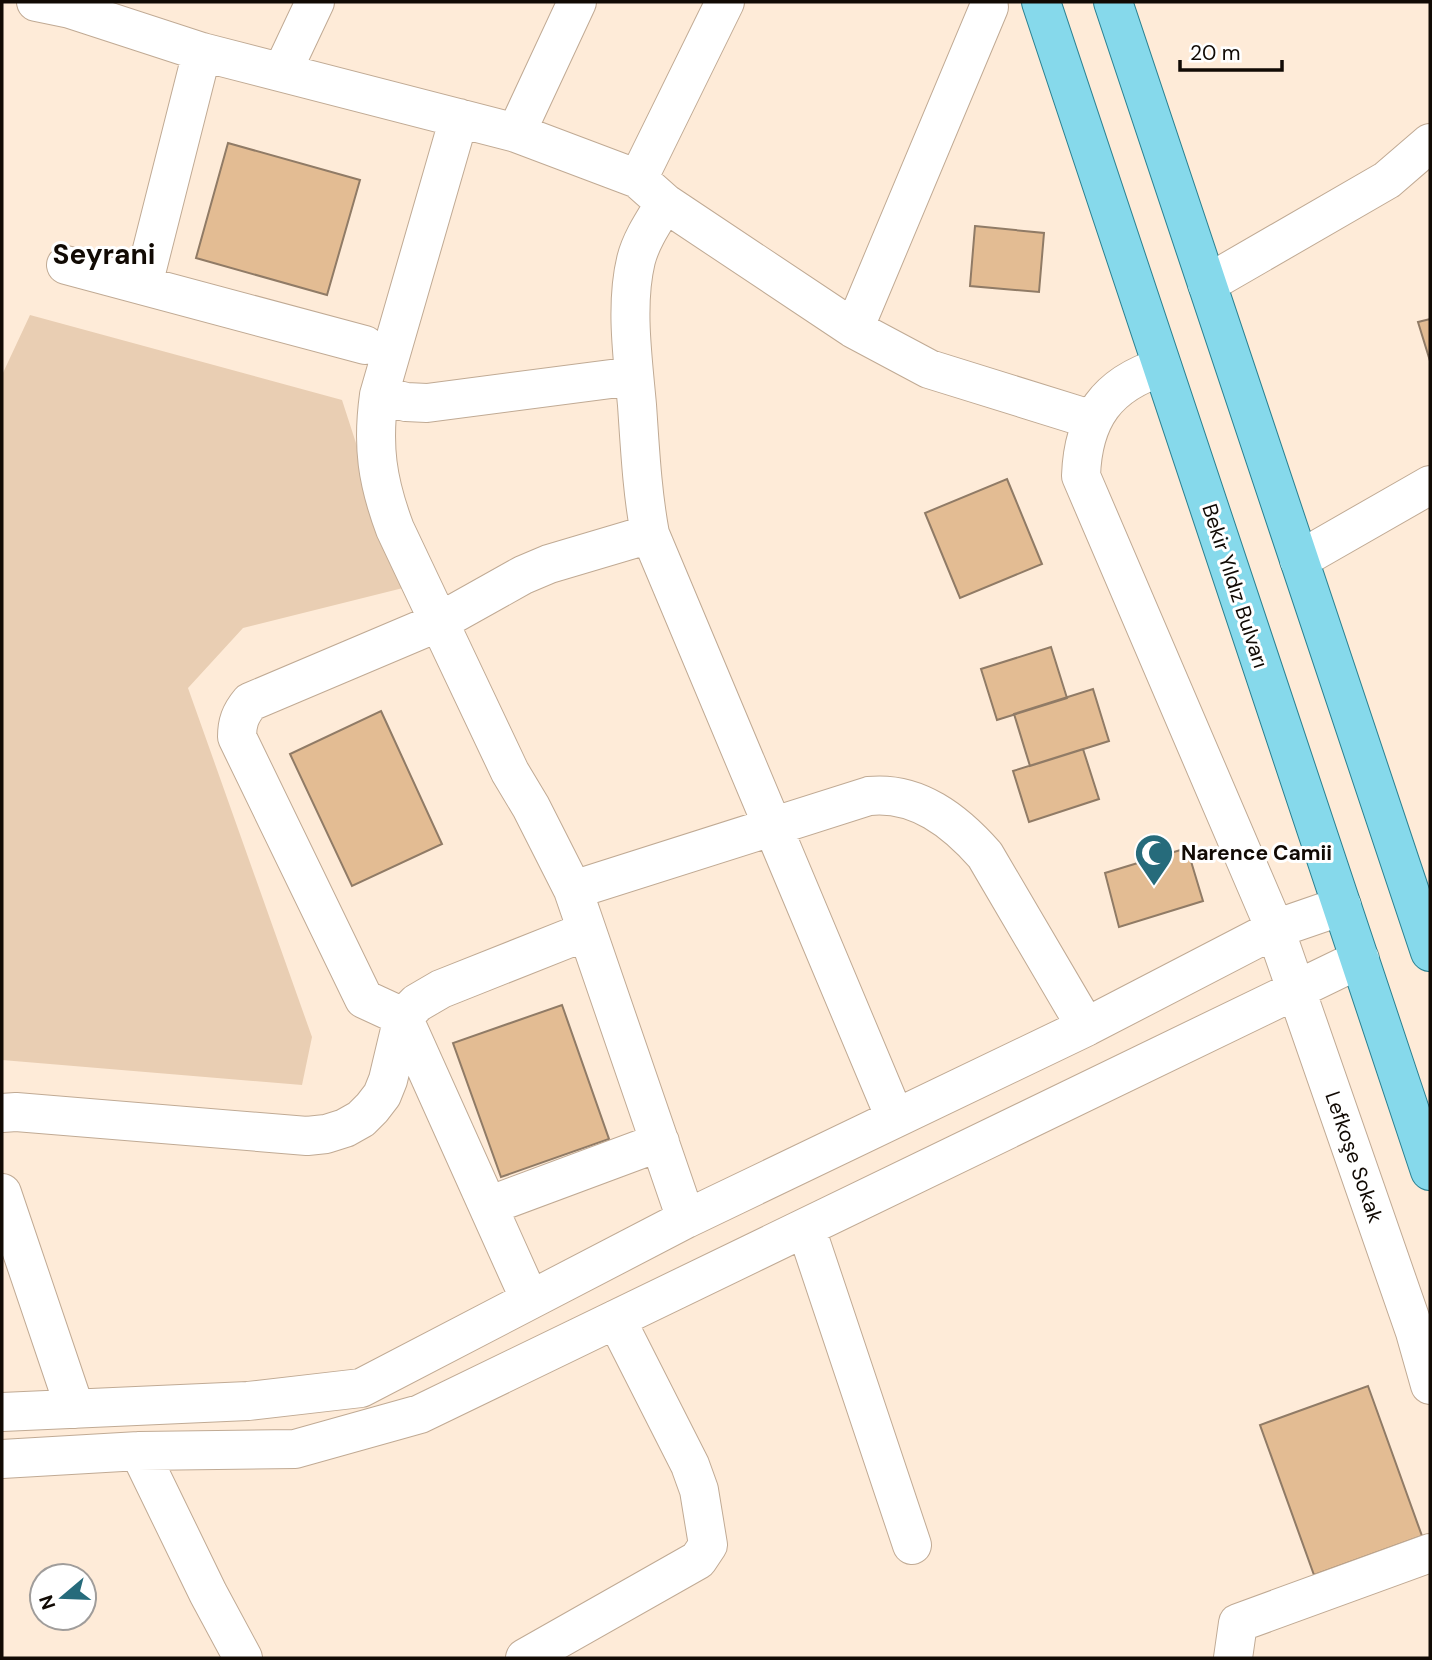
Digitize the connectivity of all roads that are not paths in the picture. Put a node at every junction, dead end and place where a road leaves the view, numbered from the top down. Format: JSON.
{"nodes":[{"id":1,"x":315,"y":2,"type":"edge"},
{"id":2,"x":578,"y":2,"type":"edge"},
{"id":3,"x":725,"y":2,"type":"edge"},
{"id":4,"x":1041,"y":2,"type":"edge"},
{"id":5,"x":1113,"y":2,"type":"edge"},
{"id":6,"x":60,"y":4,"type":"edge"},
{"id":7,"x":989,"y":6,"type":"dead end"},
{"id":8,"x":202,"y":52,"type":"junction"},
{"id":9,"x":282,"y":72,"type":"junction"},
{"id":10,"x":459,"y":118,"type":"junction"},
{"id":11,"x":516,"y":133,"type":"junction"},
{"id":12,"x":1430,"y":143,"type":"edge"},
{"id":13,"x":651,"y":191,"type":"junction"},
{"id":14,"x":66,"y":265,"type":"dead end"},
{"id":15,"x":1207,"y":284,"type":"junction"},
{"id":16,"x":143,"y":285,"type":"junction"},
{"id":17,"x":853,"y":329,"type":"junction"},
{"id":18,"x":365,"y":345,"type":"dead end"},
{"id":19,"x":1162,"y":367,"type":"junction"},
{"id":20,"x":634,"y":376,"type":"junction"},
{"id":21,"x":379,"y":395,"type":"junction"},
{"id":22,"x":1093,"y":420,"type":"junction"},
{"id":23,"x":1430,"y":485,"type":"edge"},
{"id":24,"x":650,"y":534,"type":"junction"},
{"id":25,"x":1299,"y":560,"type":"junction"},
{"id":26,"x":439,"y":622,"type":"junction"},
{"id":27,"x":774,"y":826,"type":"junction"},
{"id":28,"x":573,"y":890,"type":"junction"},
{"id":29,"x":1342,"y":906,"type":"junction"},
{"id":30,"x":1275,"y":929,"type":"junction"},
{"id":31,"x":587,"y":931,"type":"junction"},
{"id":32,"x":1430,"y":949,"type":"edge"},
{"id":33,"x":1360,"y":959,"type":"junction"},
{"id":34,"x":1296,"y":990,"type":"junction"},
{"id":35,"x":403,"y":1017,"type":"junction"},
{"id":36,"x":1086,"y":1027,"type":"junction"},
{"id":37,"x":2,"y":1113,"type":"edge"},
{"id":38,"x":895,"y":1118,"type":"junction"},
{"id":39,"x":660,"y":1142,"type":"junction"},
{"id":40,"x":1430,"y":1171,"type":"edge"},
{"id":41,"x":2,"y":1193,"type":"edge"},
{"id":42,"x":488,"y":1206,"type":"junction"},
{"id":43,"x":686,"y":1219,"type":"junction"},
{"id":44,"x":806,"y":1227,"type":"junction"},
{"id":45,"x":530,"y":1300,"type":"junction"},
{"id":46,"x":616,"y":1319,"type":"junction"},
{"id":47,"x":1430,"y":1385,"type":"edge"},
{"id":48,"x":75,"y":1409,"type":"junction"},
{"id":49,"x":2,"y":1412,"type":"edge"},
{"id":50,"x":139,"y":1451,"type":"junction"},
{"id":51,"x":2,"y":1459,"type":"edge"},
{"id":52,"x":912,"y":1545,"type":"dead end"},
{"id":53,"x":1430,"y":1553,"type":"edge"},
{"id":54,"x":243,"y":1658,"type":"edge"},
{"id":55,"x":525,"y":1658,"type":"edge"},
{"id":56,"x":1233,"y":1658,"type":"edge"}],
"edges":[{"from":1,"to":9,"type":"street"},
{"from":2,"to":11,"type":"street"},
{"from":3,"to":13,"type":"street"},
{"from":4,"to":19,"type":"main road","name":"Bekir Yıldız Bulvarı"},
{"from":5,"to":15,"type":"main road"},
{"from":6,"to":8,"type":"street"},
{"from":7,"to":17,"type":"street"},
{"from":8,"to":9,"type":"street"},
{"from":8,"to":16,"type":"street"},
{"from":9,"to":10,"type":"street"},
{"from":10,"to":11,"type":"street"},
{"from":10,"to":21,"type":"street"},
{"from":11,"to":13,"type":"street"},
{"from":12,"to":15,"type":"street"},
{"from":13,"to":17,"type":"street"},
{"from":13,"to":20,"type":"street"},
{"from":14,"to":16,"type":"street"},
{"from":15,"to":25,"type":"main road"},
{"from":16,"to":18,"type":"street"},
{"from":17,"to":22,"type":"street"},
{"from":19,"to":22,"type":"street","name":"Lefkoşe Sokak"},
{"from":19,"to":29,"type":"main road","name":"Bekir Yıldız Bulvarı"},
{"from":20,"to":21,"type":"street"},
{"from":20,"to":24,"type":"street"},
{"from":21,"to":26,"type":"street"},
{"from":22,"to":30,"type":"street","name":"Lefkoşe Sokak"},
{"from":23,"to":25,"type":"street"},
{"from":24,"to":26,"type":"street"},
{"from":24,"to":27,"type":"street"},
{"from":25,"to":32,"type":"main road"},
{"from":26,"to":28,"type":"street"},
{"from":26,"to":35,"type":"street"},
{"from":27,"to":28,"type":"street"},
{"from":27,"to":36,"type":"street"},
{"from":27,"to":38,"type":"street"},
{"from":28,"to":31,"type":"street"},
{"from":29,"to":30,"type":"street"},
{"from":29,"to":33,"type":"main road","name":"Bekir Yıldız Bulvarı"},
{"from":30,"to":34,"type":"street","name":"Lefkoşe Sokak"},
{"from":30,"to":36,"type":"street"},
{"from":31,"to":35,"type":"street"},
{"from":31,"to":39,"type":"street"},
{"from":33,"to":34,"type":"street"},
{"from":33,"to":40,"type":"main road","name":"Bekir Yıldız Bulvarı"},
{"from":34,"to":44,"type":"street"},
{"from":34,"to":47,"type":"street","name":"Lefkoşe Sokak"},
{"from":35,"to":37,"type":"street"},
{"from":35,"to":42,"type":"street"},
{"from":36,"to":38,"type":"street"},
{"from":38,"to":43,"type":"street"},
{"from":39,"to":42,"type":"street"},
{"from":39,"to":43,"type":"street"},
{"from":41,"to":48,"type":"street"},
{"from":42,"to":45,"type":"street"},
{"from":43,"to":45,"type":"street"},
{"from":44,"to":46,"type":"street"},
{"from":44,"to":52,"type":"street"},
{"from":45,"to":48,"type":"street"},
{"from":46,"to":50,"type":"street"},
{"from":46,"to":55,"type":"street"},
{"from":48,"to":49,"type":"street"},
{"from":50,"to":51,"type":"street"},
{"from":50,"to":54,"type":"street"},
{"from":53,"to":56,"type":"street"}]}
